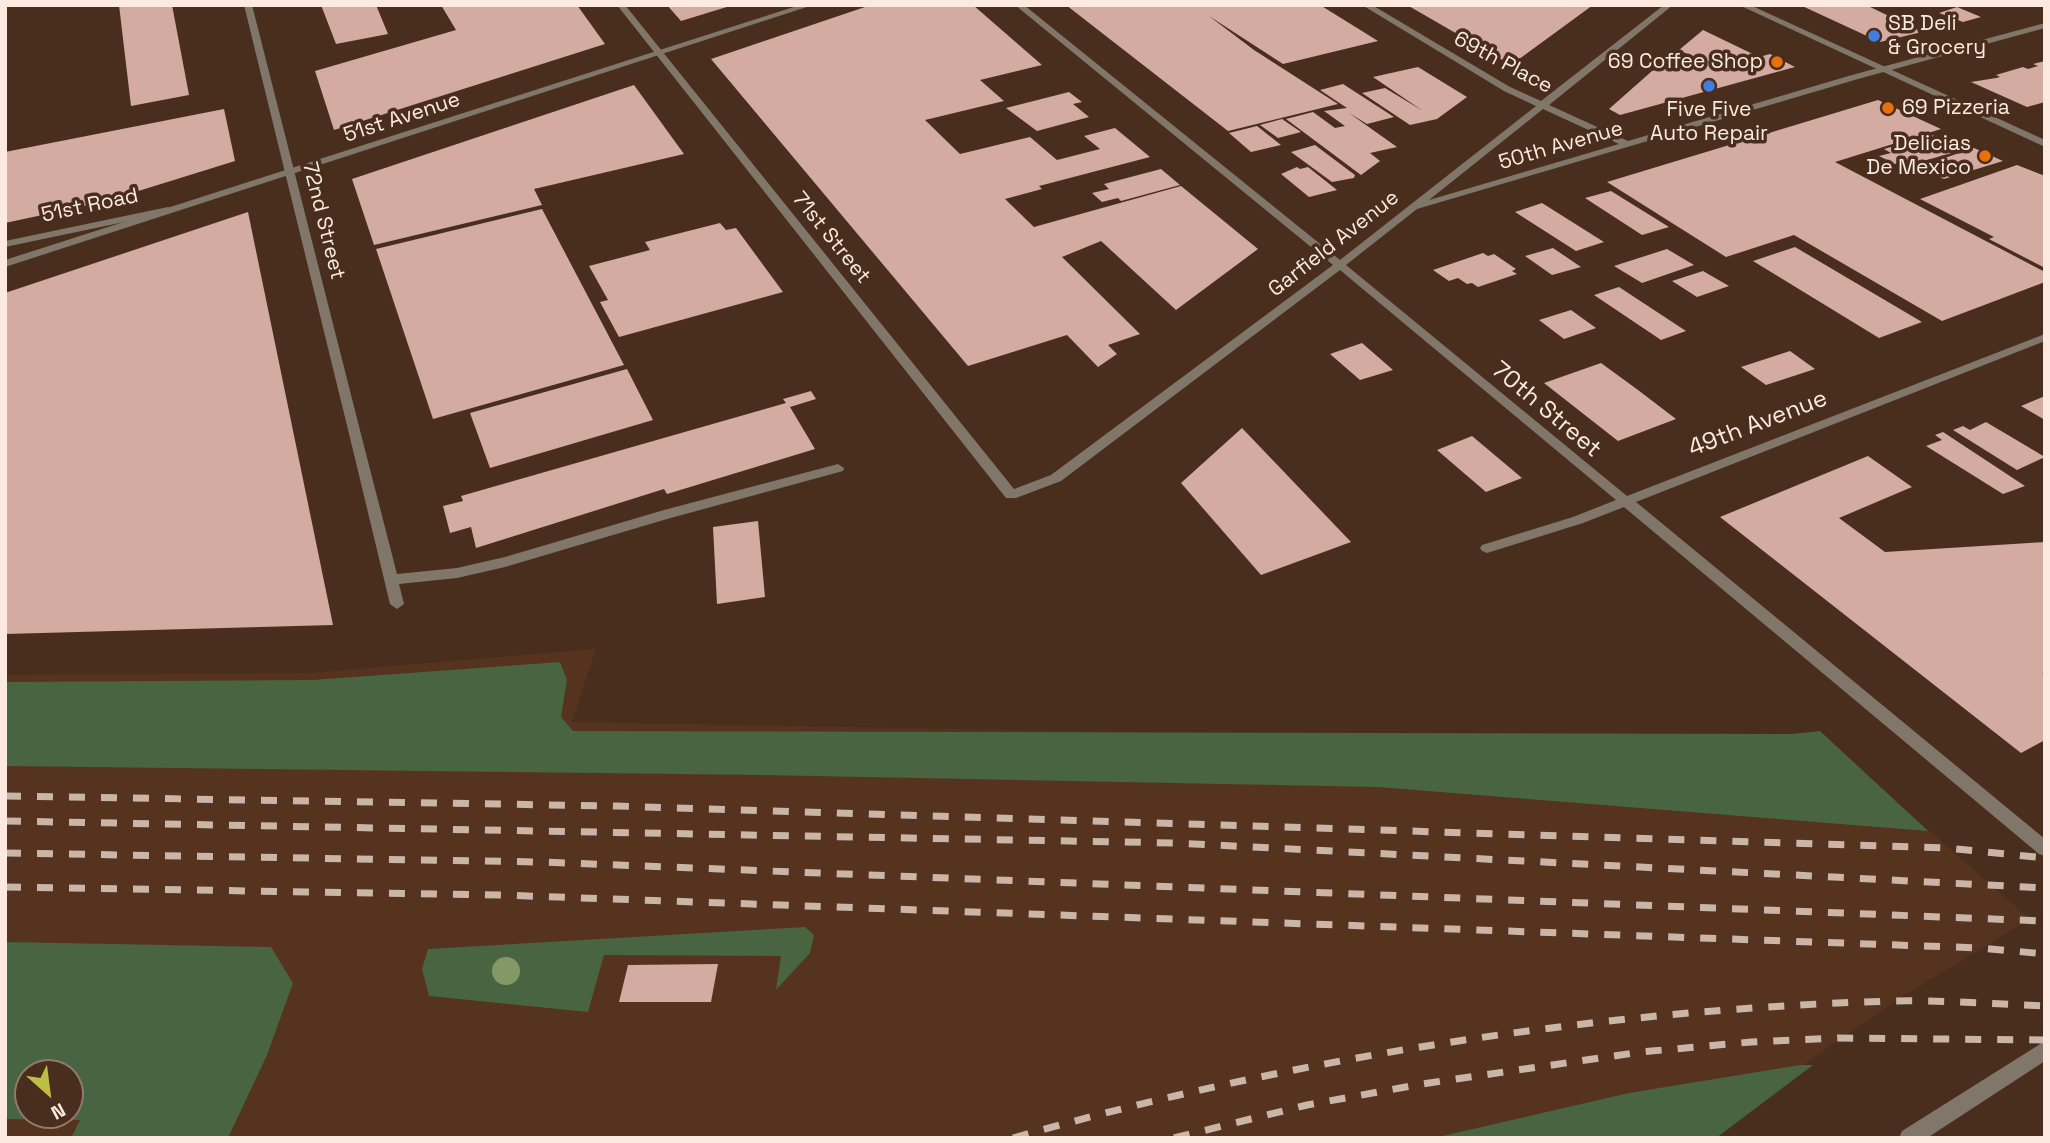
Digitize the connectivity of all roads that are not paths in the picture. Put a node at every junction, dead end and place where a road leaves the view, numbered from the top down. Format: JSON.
{"nodes":[{"id":1,"x":248,"y":5,"type":"edge"},
{"id":2,"x":621,"y":5,"type":"edge"},
{"id":3,"x":808,"y":5,"type":"edge"},
{"id":4,"x":1019,"y":5,"type":"edge"},
{"id":5,"x":1366,"y":5,"type":"edge"},
{"id":6,"x":1669,"y":5,"type":"edge"},
{"id":7,"x":1743,"y":5,"type":"edge"},
{"id":8,"x":2045,"y":25,"type":"edge"},
{"id":9,"x":659,"y":54,"type":"junction"},
{"id":10,"x":1883,"y":69,"type":"junction"},
{"id":11,"x":1543,"y":106,"type":"junction"},
{"id":12,"x":2045,"y":144,"type":"edge"},
{"id":13,"x":1627,"y":145,"type":"junction"},
{"id":14,"x":291,"y":172,"type":"junction"},
{"id":15,"x":183,"y":206,"type":"junction"},
{"id":16,"x":1410,"y":209,"type":"junction"},
{"id":17,"x":5,"y":244,"type":"edge"},
{"id":18,"x":5,"y":264,"type":"edge"},
{"id":19,"x":1340,"y":265,"type":"junction"},
{"id":20,"x":2045,"y":337,"type":"edge"},
{"id":21,"x":838,"y":468,"type":"dead end"},
{"id":22,"x":1011,"y":495,"type":"joint"},
{"id":23,"x":1624,"y":501,"type":"junction"},
{"id":24,"x":1487,"y":548,"type":"dead end"},
{"id":25,"x":391,"y":580,"type":"junction"},
{"id":26,"x":397,"y":604,"type":"dead end"},
{"id":27,"x":2045,"y":849,"type":"edge"},
{"id":28,"x":2045,"y":1050,"type":"edge"},
{"id":29,"x":1909,"y":1138,"type":"edge"}],
"edges":[{"from":1,"to":14,"type":"street","name":"72nd Street"},
{"from":2,"to":9,"type":"street","name":"71st Street"},
{"from":3,"to":9,"type":"street","name":"51st Avenue"},
{"from":4,"to":19,"type":"street","name":"70th Street"},
{"from":5,"to":11,"type":"street","name":"69th Place"},
{"from":6,"to":11,"type":"street","name":"Garfield Avenue"},
{"from":7,"to":10,"type":"street"},
{"from":8,"to":10,"type":"street","name":"50th Avenue"},
{"from":9,"to":14,"type":"street","name":"51st Avenue"},
{"from":9,"to":22,"type":"street","name":"71st Street"},
{"from":10,"to":12,"type":"street"},
{"from":10,"to":13,"type":"street","name":"50th Avenue"},
{"from":11,"to":13,"type":"street","name":"69th Place"},
{"from":11,"to":16,"type":"street","name":"Garfield Avenue"},
{"from":13,"to":16,"type":"street","name":"50th Avenue"},
{"from":14,"to":15,"type":"street","name":"51st Avenue"},
{"from":14,"to":25,"type":"street","name":"72nd Street"},
{"from":15,"to":17,"type":"street","name":"51st Road"},
{"from":15,"to":18,"type":"street","name":"51st Avenue"},
{"from":16,"to":19,"type":"street","name":"Garfield Avenue"},
{"from":19,"to":22,"type":"street","name":"Garfield Avenue"},
{"from":19,"to":23,"type":"street","name":"70th Street"},
{"from":20,"to":23,"type":"street","name":"49th Avenue"},
{"from":21,"to":25,"type":"street"},
{"from":23,"to":24,"type":"street","name":"49th Avenue"},
{"from":23,"to":27,"type":"street","name":"70th Street"},
{"from":25,"to":26,"type":"street","name":"72nd Street"},
{"from":28,"to":29,"type":"street"}]}
